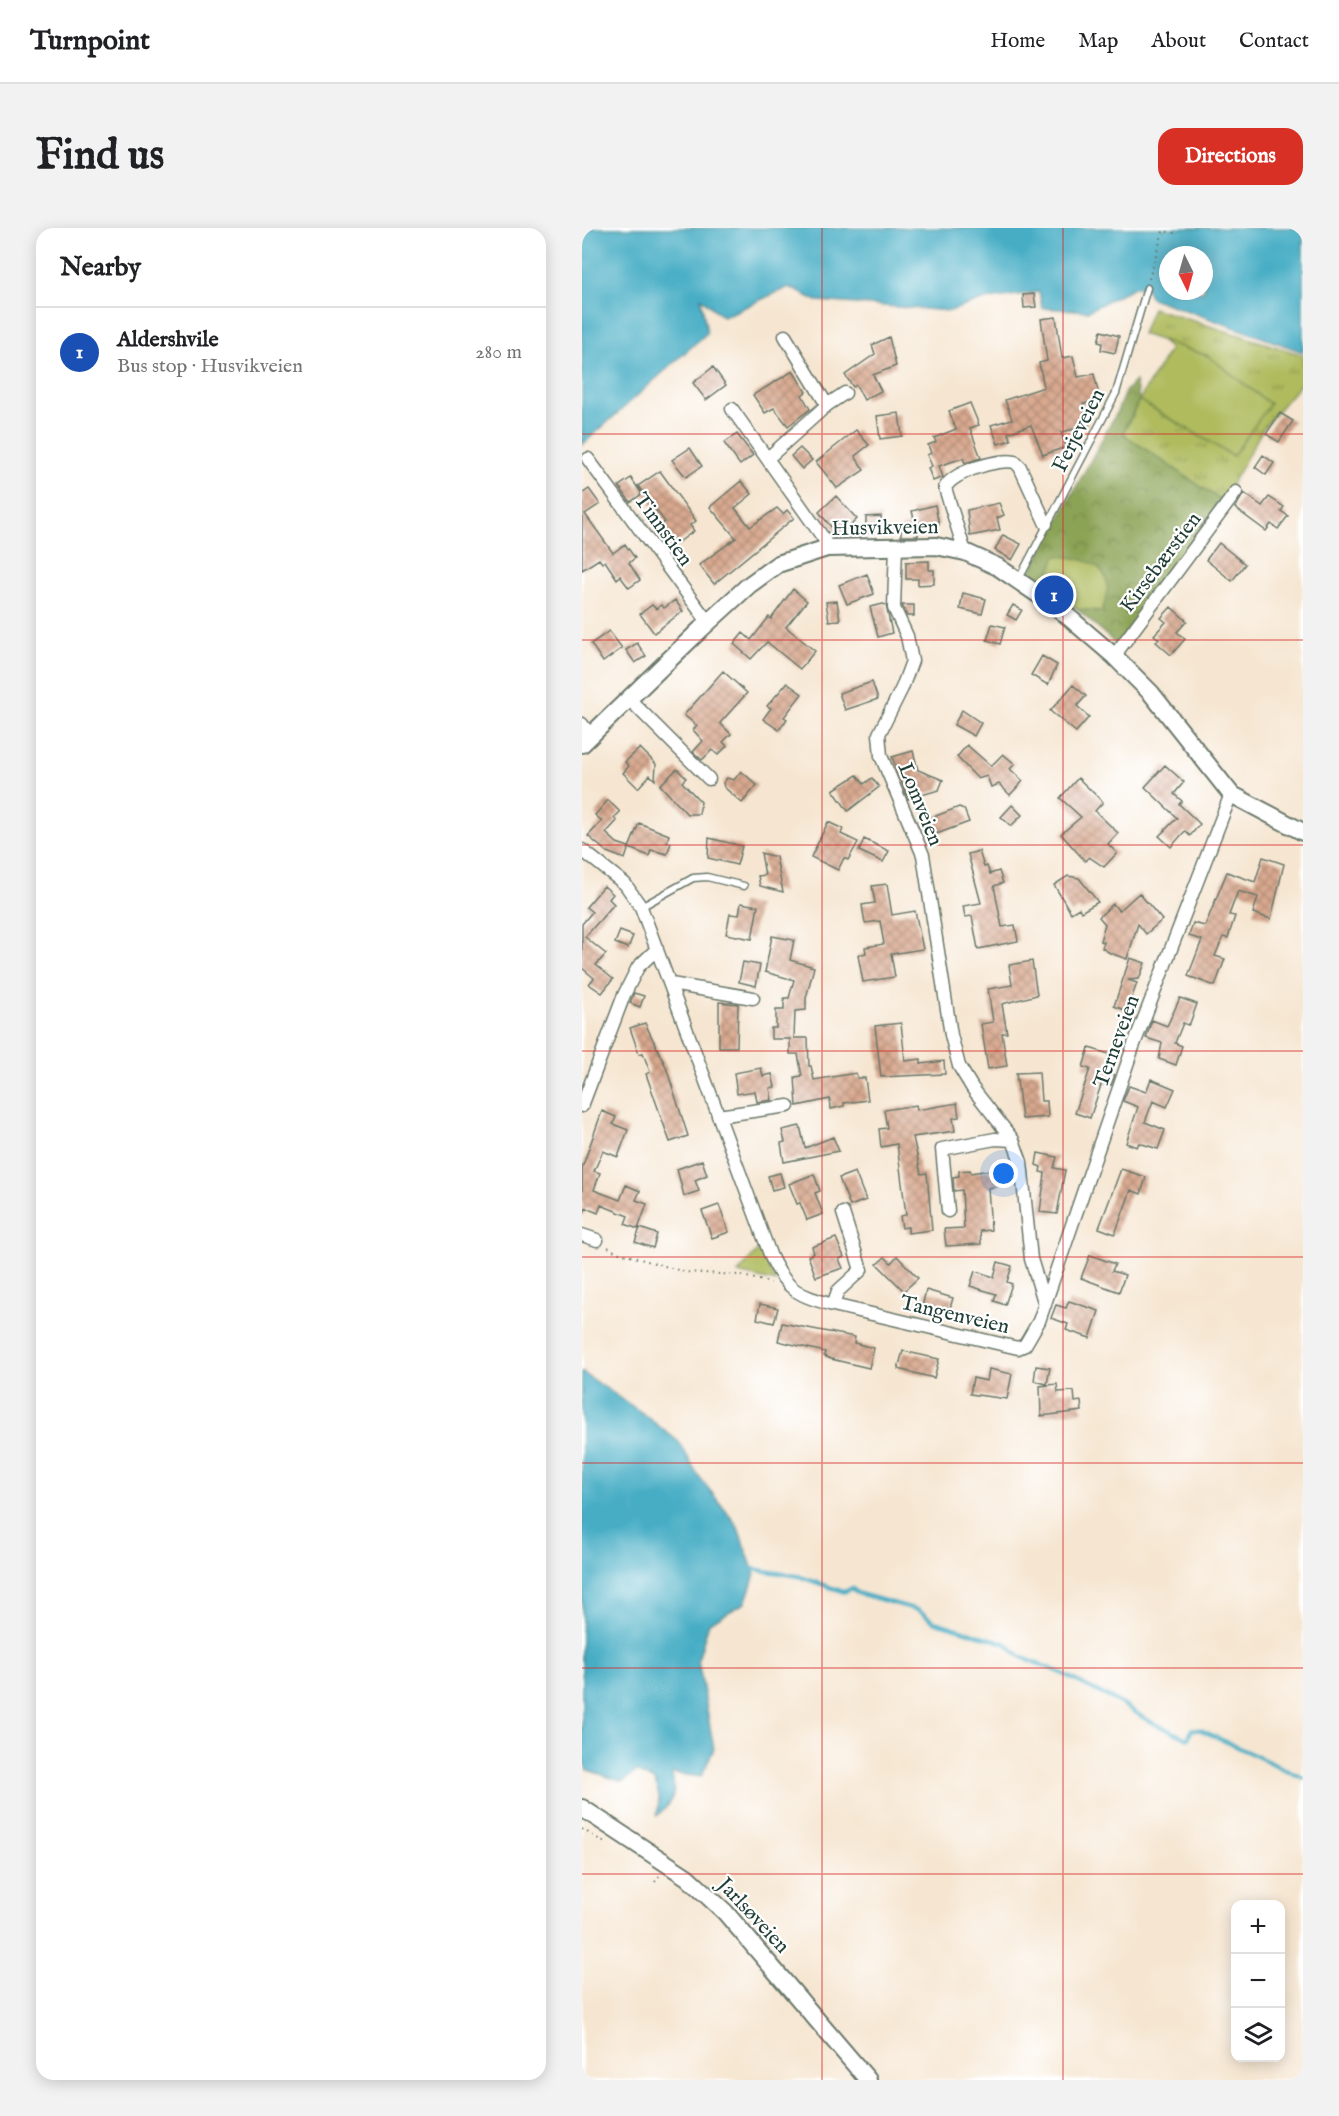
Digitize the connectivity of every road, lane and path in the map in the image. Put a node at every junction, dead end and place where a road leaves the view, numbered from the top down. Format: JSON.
{"nodes":[{"id":1,"x":1174,"y":233,"type":"dead end"},
{"id":2,"x":1147,"y":288,"type":"joint"},
{"id":3,"x":785,"y":336,"type":"dead end"},
{"id":4,"x":845,"y":393,"type":"dead end"},
{"id":5,"x":828,"y":405,"type":"junction"},
{"id":6,"x":732,"y":409,"type":"dead end"},
{"id":7,"x":768,"y":458,"type":"junction"},
{"id":8,"x":588,"y":459,"type":"dead end"},
{"id":9,"x":1236,"y":492,"type":"dead end"},
{"id":10,"x":1046,"y":524,"type":"junction"},
{"id":11,"x":896,"y":545,"type":"junction"},
{"id":12,"x":827,"y":548,"type":"junction"},
{"id":13,"x":965,"y":552,"type":"junction"},
{"id":14,"x":1019,"y":580,"type":"junction"},
{"id":15,"x":708,"y":622,"type":"junction"},
{"id":16,"x":1114,"y":656,"type":"junction"},
{"id":17,"x":629,"y":699,"type":"junction"},
{"id":18,"x":585,"y":735,"type":"edge"},
{"id":19,"x":709,"y":779,"type":"dead end"},
{"id":20,"x":1231,"y":794,"type":"junction"},
{"id":21,"x":1303,"y":832,"type":"edge"},
{"id":22,"x":582,"y":850,"type":"edge"},
{"id":23,"x":744,"y":886,"type":"dead end"},
{"id":24,"x":641,"y":907,"type":"junction"},
{"id":25,"x":657,"y":949,"type":"junction"},
{"id":26,"x":671,"y":984,"type":"junction"},
{"id":27,"x":753,"y":998,"type":"dead end"},
{"id":28,"x":582,"y":1106,"type":"edge"},
{"id":29,"x":788,"y":1106,"type":"dead end"},
{"id":30,"x":718,"y":1116,"type":"junction"},
{"id":31,"x":1013,"y":1140,"type":"junction"},
{"id":32,"x":948,"y":1211,"type":"dead end"},
{"id":33,"x":843,"y":1214,"type":"dead end"},
{"id":34,"x":582,"y":1235,"type":"edge"},
{"id":35,"x":597,"y":1240,"type":"joint"},
{"id":36,"x":785,"y":1284,"type":"junction"},
{"id":37,"x":833,"y":1305,"type":"junction"},
{"id":38,"x":1045,"y":1305,"type":"junction"},
{"id":39,"x":582,"y":1808,"type":"edge"},
{"id":40,"x":582,"y":1829,"type":"edge"},
{"id":41,"x":614,"y":1848,"type":"dead end"},
{"id":42,"x":652,"y":1871,"type":"dead end"},
{"id":43,"x":666,"y":1881,"type":"dead end"},
{"id":44,"x":868,"y":2080,"type":"edge"}],
"edges":[{"from":1,"to":2,"type":"path"},
{"from":2,"to":10,"type":"lane","name":"Ferjeveien"},
{"from":3,"to":5,"type":"street"},
{"from":4,"to":5,"type":"street"},
{"from":5,"to":7,"type":"street"},
{"from":6,"to":7,"type":"street"},
{"from":7,"to":12,"type":"street"},
{"from":8,"to":15,"type":"street","name":"Tinnstien"},
{"from":9,"to":16,"type":"street","name":"Kirsebærstien"},
{"from":10,"to":13,"type":"street"},
{"from":10,"to":14,"type":"lane","name":"Ferjeveien"},
{"from":11,"to":12,"type":"main road","name":"Husvikveien"},
{"from":11,"to":13,"type":"main road","name":"Husvikveien"},
{"from":11,"to":31,"type":"street","name":"Lomveien"},
{"from":12,"to":15,"type":"main road","name":"Husvikveien"},
{"from":13,"to":14,"type":"main road","name":"Husvikveien"},
{"from":14,"to":16,"type":"main road","name":"Husvikveien"},
{"from":15,"to":17,"type":"main road","name":"Husvikveien"},
{"from":16,"to":20,"type":"main road","name":"Husvikveien"},
{"from":17,"to":18,"type":"main road","name":"Husvikveien"},
{"from":17,"to":19,"type":"street"},
{"from":20,"to":21,"type":"main road","name":"Husvikveien"},
{"from":20,"to":38,"type":"street","name":"Terneveien"},
{"from":22,"to":24,"type":"street"},
{"from":23,"to":24,"type":"lane"},
{"from":24,"to":25,"type":"street"},
{"from":25,"to":26,"type":"street"},
{"from":25,"to":28,"type":"street"},
{"from":26,"to":27,"type":"street"},
{"from":26,"to":30,"type":"street"},
{"from":29,"to":30,"type":"street"},
{"from":30,"to":36,"type":"street"},
{"from":31,"to":32,"type":"street"},
{"from":31,"to":38,"type":"street","name":"Lomveien"},
{"from":33,"to":37,"type":"street"},
{"from":34,"to":35,"type":"street"},
{"from":35,"to":36,"type":"path"},
{"from":36,"to":37,"type":"street","name":"Tangenveien"},
{"from":37,"to":38,"type":"street","name":"Tangenveien"},
{"from":39,"to":44,"type":"main road","name":"Jarlsøveien"},
{"from":40,"to":41,"type":"path"},
{"from":42,"to":43,"type":"path"}]}
